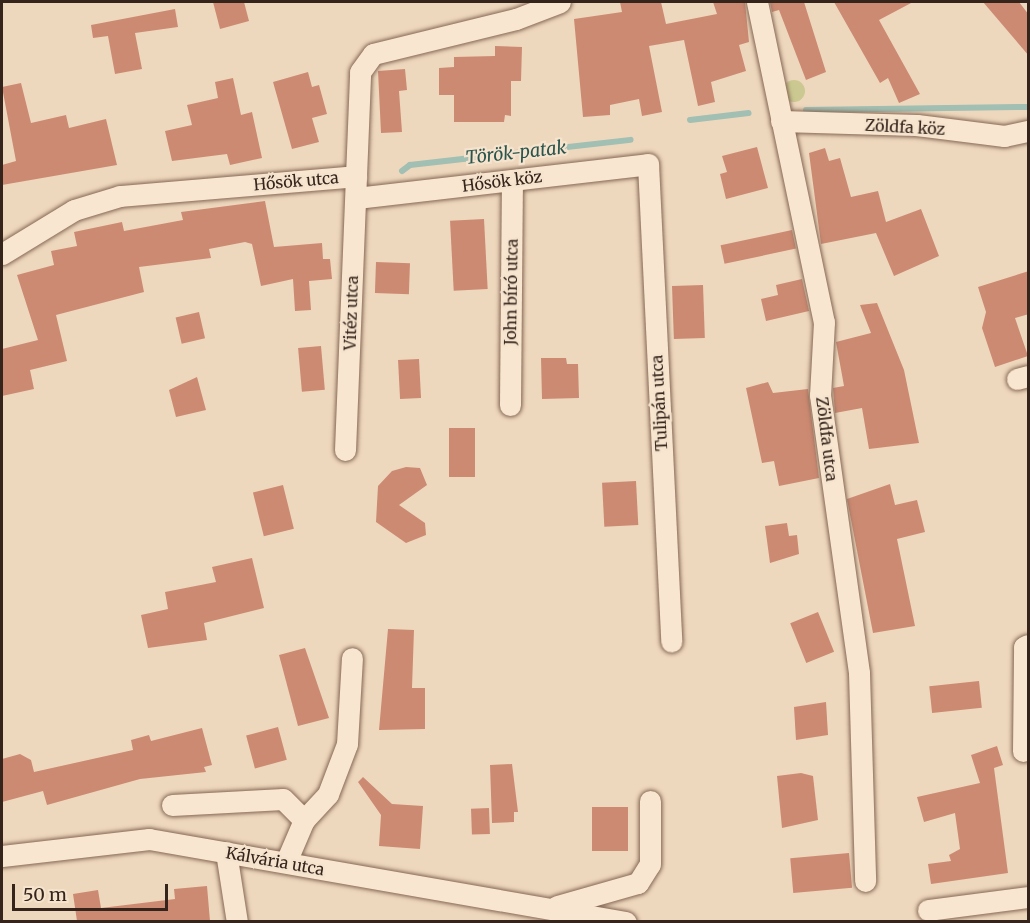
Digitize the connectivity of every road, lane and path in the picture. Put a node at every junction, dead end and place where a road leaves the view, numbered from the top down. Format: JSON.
{"nodes":[{"id":1,"x":560,"y":2,"type":"edge"},
{"id":2,"x":757,"y":2,"type":"edge"},
{"id":3,"x":781,"y":121,"type":"junction"},
{"id":4,"x":1029,"y":131,"type":"edge"},
{"id":5,"x":648,"y":164,"type":"joint"},
{"id":6,"x":356,"y":176,"type":"junction"},
{"id":7,"x":512,"y":180,"type":"junction"},
{"id":8,"x":356,"y":198,"type":"junction"},
{"id":9,"x":2,"y":254,"type":"edge"},
{"id":10,"x":510,"y":405,"type":"dead end"},
{"id":11,"x":345,"y":450,"type":"dead end"},
{"id":12,"x":671,"y":641,"type":"dead end"},
{"id":13,"x":1029,"y":645,"type":"edge"},
{"id":14,"x":352,"y":658,"type":"dead end"},
{"id":15,"x":1023,"y":751,"type":"dead end"},
{"id":16,"x":650,"y":801,"type":"dead end"},
{"id":17,"x":172,"y":805,"type":"dead end"},
{"id":18,"x":304,"y":820,"type":"junction"},
{"id":19,"x":226,"y":852,"type":"junction"},
{"id":20,"x":2,"y":856,"type":"edge"},
{"id":21,"x":286,"y":862,"type":"junction"},
{"id":22,"x":865,"y":881,"type":"dead end"},
{"id":23,"x":1029,"y":897,"type":"edge"},
{"id":24,"x":547,"y":909,"type":"junction"},
{"id":25,"x":928,"y":910,"type":"dead end"},
{"id":26,"x":237,"y":921,"type":"edge"},
{"id":27,"x":626,"y":921,"type":"edge"}],
"edges":[{"from":1,"to":6,"type":"street","name":"Hősök utca"},
{"from":2,"to":3,"type":"street","name":"Zöldfa utca"},
{"from":3,"to":4,"type":"street","name":"Zöldfa köz"},
{"from":3,"to":22,"type":"street","name":"Zöldfa utca"},
{"from":5,"to":7,"type":"street","name":"Hősök köz"},
{"from":5,"to":12,"type":"street","name":"Tulipán utca"},
{"from":6,"to":8,"type":"street","name":"Vitéz utca"},
{"from":6,"to":9,"type":"street","name":"Hősök utca"},
{"from":7,"to":8,"type":"street","name":"Hősök köz"},
{"from":7,"to":10,"type":"street","name":"John bíró utca"},
{"from":8,"to":11,"type":"street","name":"Vitéz utca"},
{"from":13,"to":15,"type":"street"},
{"from":14,"to":18,"type":"street"},
{"from":16,"to":24,"type":"street","name":"Kálvária utca"},
{"from":17,"to":18,"type":"street"},
{"from":18,"to":21,"type":"street"},
{"from":19,"to":20,"type":"street","name":"Kálvária utca"},
{"from":19,"to":21,"type":"street","name":"Kálvária utca"},
{"from":19,"to":26,"type":"street"},
{"from":21,"to":24,"type":"street","name":"Kálvária utca"},
{"from":23,"to":25,"type":"street"},
{"from":24,"to":27,"type":"street","name":"Kálvária utca"}]}
